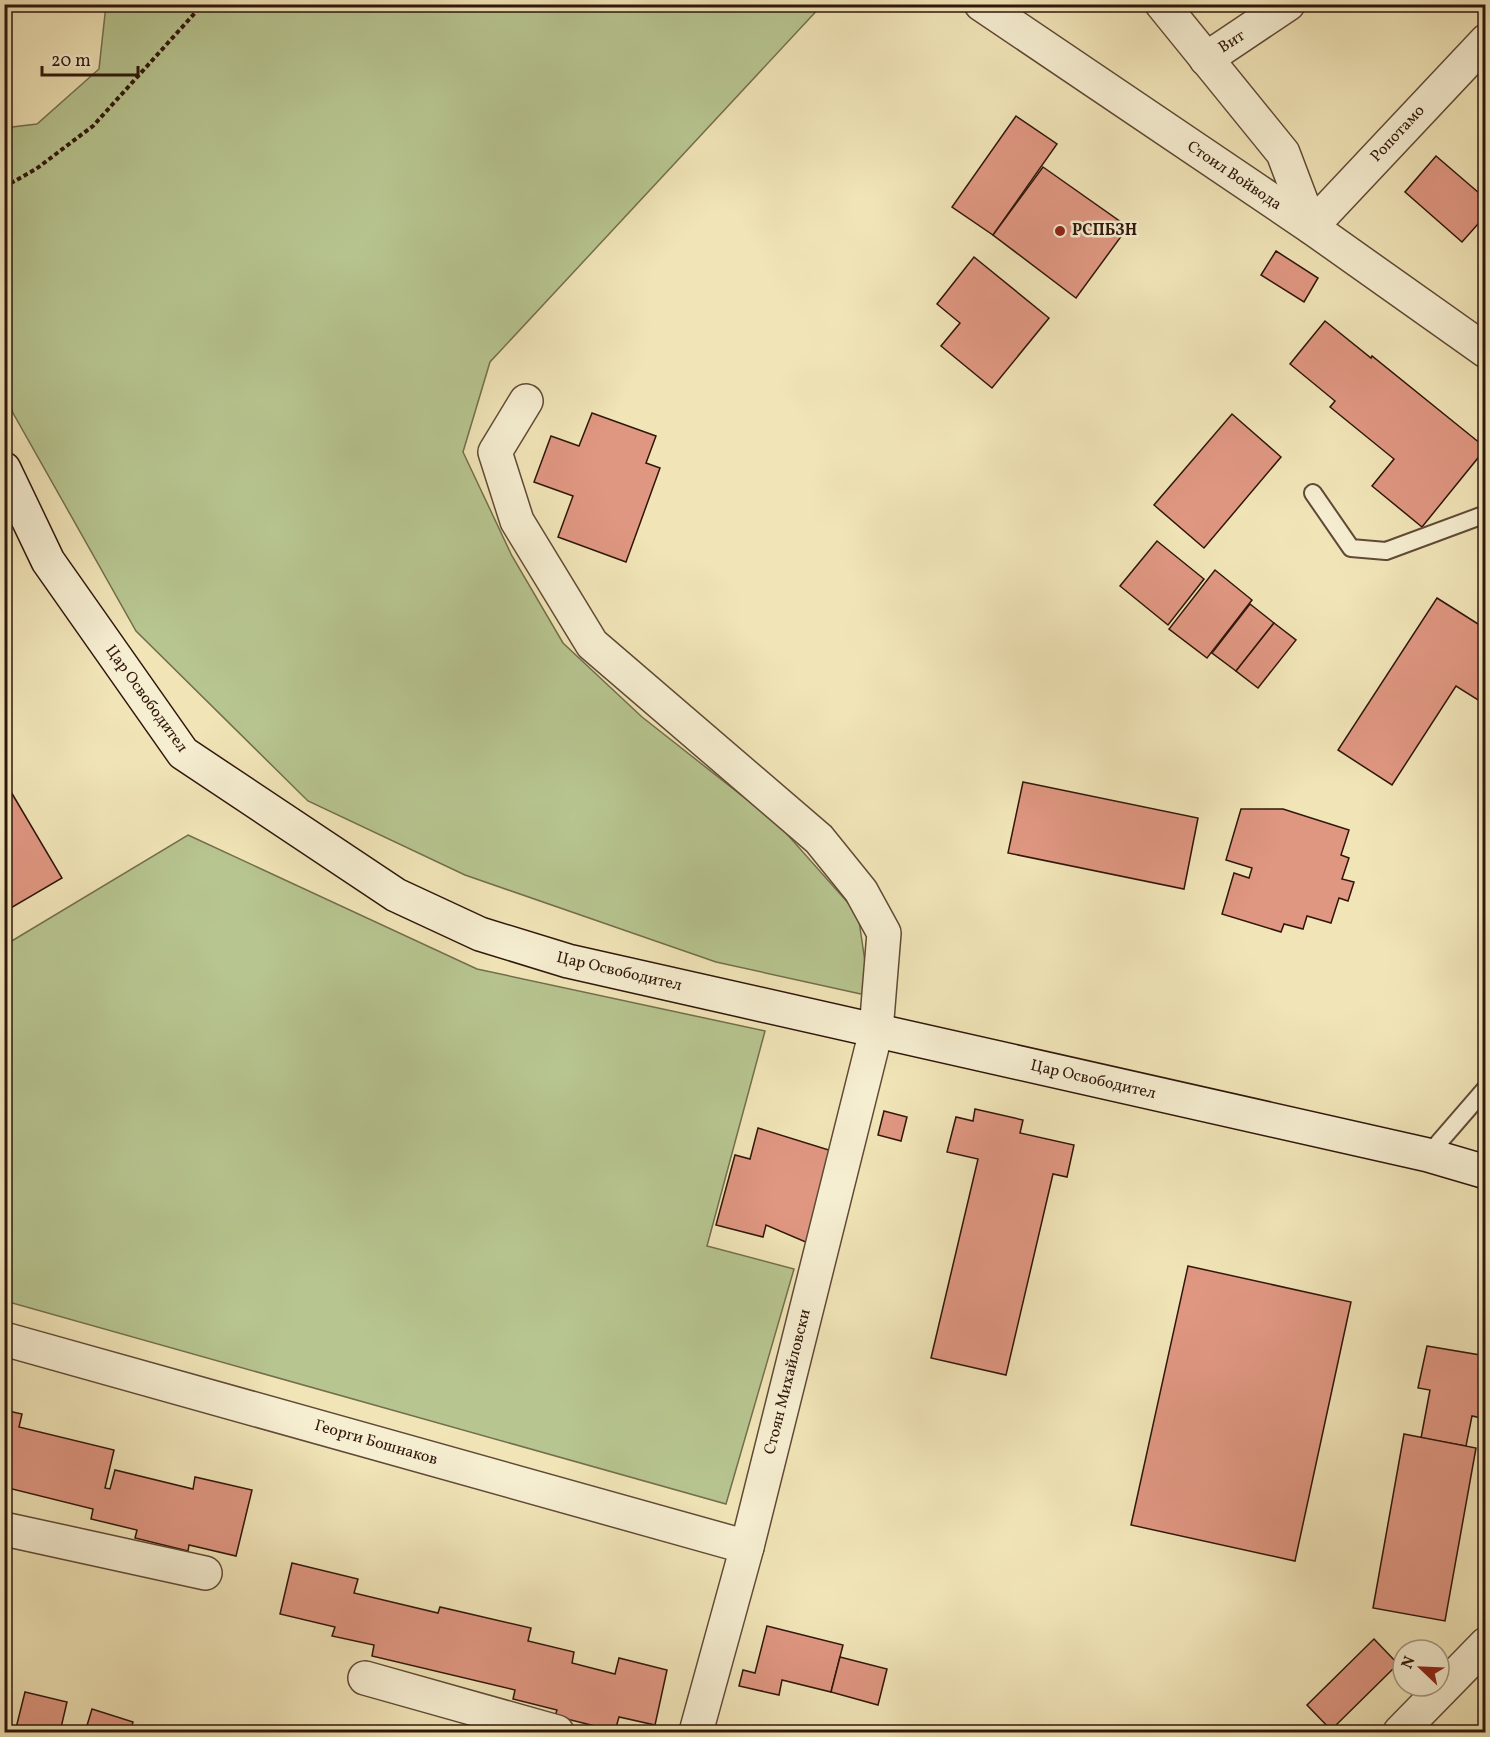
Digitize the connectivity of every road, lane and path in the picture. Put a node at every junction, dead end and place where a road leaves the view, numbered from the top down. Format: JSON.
{"nodes":[{"id":1,"x":203,"y":4,"type":"edge"},
{"id":2,"x":981,"y":4,"type":"edge"},
{"id":3,"x":1162,"y":4,"type":"edge"},
{"id":4,"x":1288,"y":4,"type":"edge"},
{"id":5,"x":1485,"y":40,"type":"edge"},
{"id":6,"x":1206,"y":59,"type":"junction"},
{"id":7,"x":4,"y":187,"type":"edge"},
{"id":8,"x":1311,"y":227,"type":"junction"},
{"id":9,"x":1485,"y":351,"type":"edge"},
{"id":10,"x":526,"y":401,"type":"dead end"},
{"id":11,"x":4,"y":469,"type":"edge"},
{"id":12,"x":1313,"y":493,"type":"dead end"},
{"id":13,"x":1485,"y":514,"type":"edge"},
{"id":14,"x":876,"y":1031,"type":"junction"},
{"id":15,"x":1485,"y":1088,"type":"edge"},
{"id":16,"x":1428,"y":1155,"type":"junction"},
{"id":17,"x":1485,"y":1163,"type":"edge"},
{"id":18,"x":1485,"y":1172,"type":"edge"},
{"id":19,"x":4,"y":1339,"type":"edge"},
{"id":20,"x":4,"y":1529,"type":"edge"},
{"id":21,"x":747,"y":1547,"type":"junction"},
{"id":22,"x":205,"y":1574,"type":"dead end"},
{"id":23,"x":1485,"y":1644,"type":"edge"},
{"id":24,"x":365,"y":1678,"type":"dead end"},
{"id":25,"x":556,"y":1732,"type":"edge"},
{"id":26,"x":696,"y":1732,"type":"edge"},
{"id":27,"x":1400,"y":1732,"type":"edge"}],
"edges":[{"from":1,"to":7,"type":"path"},
{"from":2,"to":8,"type":"street","name":"Стоил Войвода"},
{"from":3,"to":6,"type":"street"},
{"from":4,"to":6,"type":"street","name":"Вит"},
{"from":5,"to":8,"type":"street","name":"Ропотамо"},
{"from":6,"to":8,"type":"street"},
{"from":8,"to":9,"type":"street","name":"Стоил Войвода"},
{"from":10,"to":14,"type":"street","name":"Стоян Михайловски"},
{"from":11,"to":14,"type":"street","name":"Цар Освободител"},
{"from":12,"to":13,"type":"lane"},
{"from":14,"to":16,"type":"street","name":"Цар Освободител"},
{"from":14,"to":21,"type":"street","name":"Стоян Михайловски"},
{"from":15,"to":16,"type":"lane"},
{"from":16,"to":17,"type":"street","name":"Цар Освободител"},
{"from":16,"to":18,"type":"street","name":"Цар Освободител"},
{"from":19,"to":21,"type":"street","name":"Георги Бошнаков"},
{"from":20,"to":22,"type":"street"},
{"from":21,"to":26,"type":"street","name":"Стоян Михайловски"},
{"from":23,"to":27,"type":"street"},
{"from":24,"to":25,"type":"street"}]}
